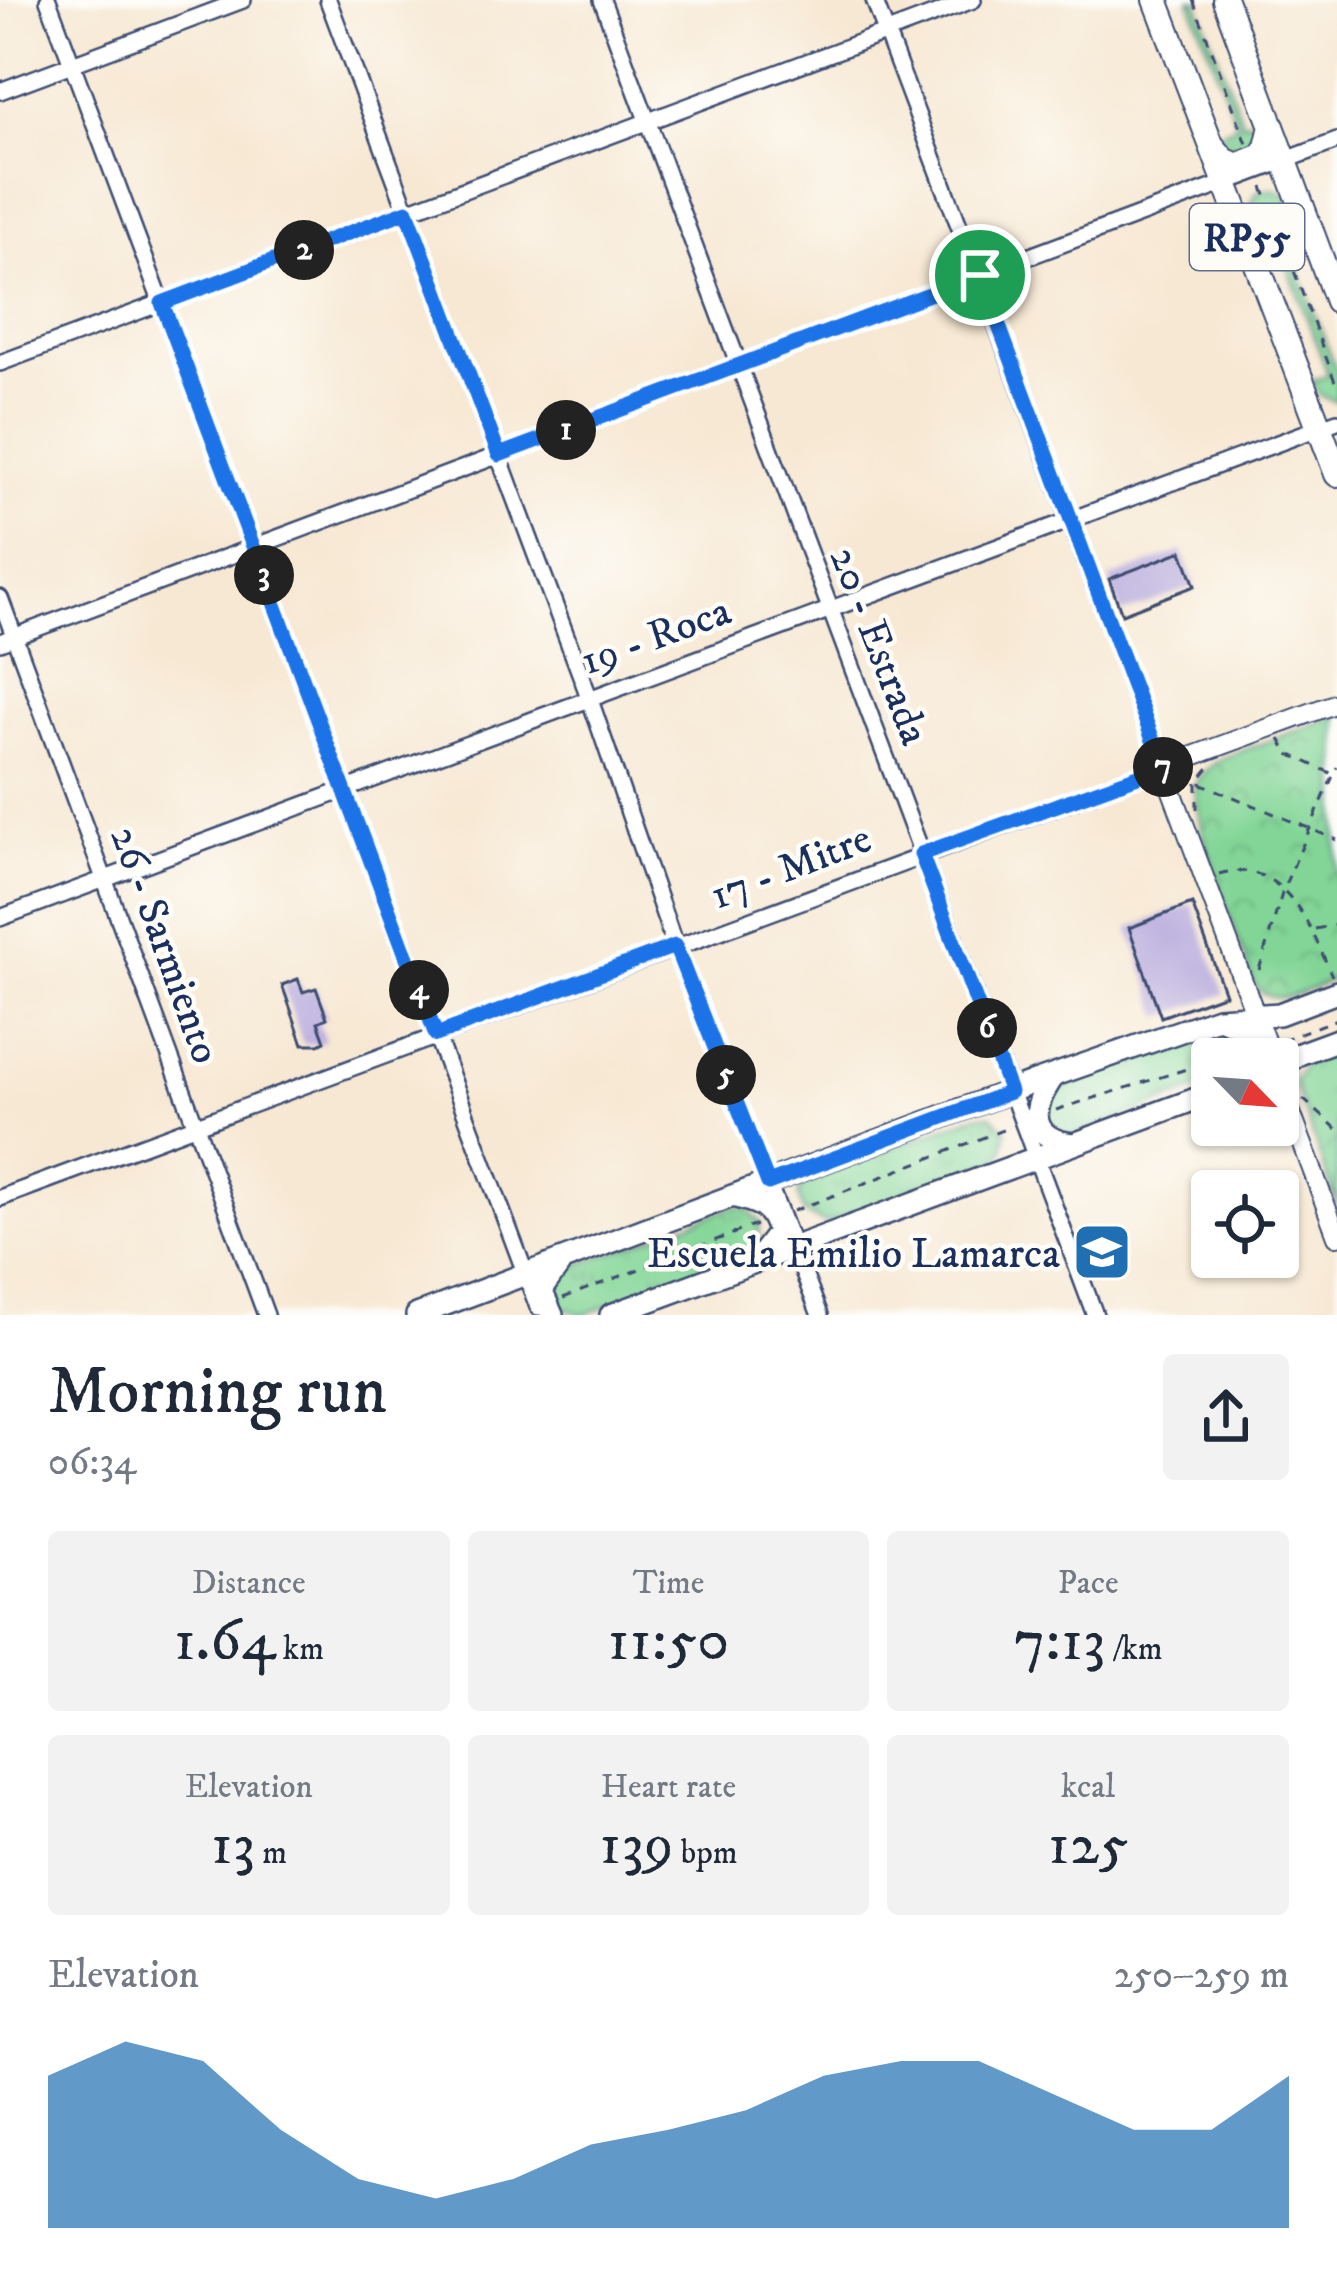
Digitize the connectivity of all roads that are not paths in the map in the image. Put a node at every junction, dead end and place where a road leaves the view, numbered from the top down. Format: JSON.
{"nodes":[{"id":1,"x":48,"y":0,"type":"edge"},
{"id":2,"x":243,"y":0,"type":"edge"},
{"id":3,"x":328,"y":0,"type":"edge"},
{"id":4,"x":602,"y":0,"type":"edge"},
{"id":5,"x":874,"y":0,"type":"edge"},
{"id":6,"x":973,"y":0,"type":"edge"},
{"id":7,"x":1156,"y":0,"type":"edge"},
{"id":8,"x":1225,"y":0,"type":"edge"},
{"id":9,"x":886,"y":32,"type":"junction"},
{"id":10,"x":72,"y":64,"type":"junction"},
{"id":11,"x":0,"y":92,"type":"edge"},
{"id":12,"x":647,"y":122,"type":"junction"},
{"id":13,"x":1272,"y":123,"type":"junction"},
{"id":14,"x":1337,"y":141,"type":"edge"},
{"id":15,"x":1213,"y":146,"type":"junction"},
{"id":16,"x":1286,"y":160,"type":"junction"},
{"id":17,"x":1255,"y":167,"type":"junction"},
{"id":18,"x":1227,"y":182,"type":"junction"},
{"id":19,"x":407,"y":211,"type":"junction"},
{"id":20,"x":980,"y":275,"type":"junction"},
{"id":21,"x":1337,"y":301,"type":"edge"},
{"id":22,"x":162,"y":303,"type":"junction"},
{"id":23,"x":0,"y":363,"type":"edge"},
{"id":24,"x":738,"y":365,"type":"junction"},
{"id":25,"x":1332,"y":427,"type":"edge"},
{"id":26,"x":499,"y":455,"type":"junction"},
{"id":27,"x":1335,"y":468,"type":"edge"},
{"id":28,"x":1069,"y":520,"type":"junction"},
{"id":29,"x":253,"y":547,"type":"junction"},
{"id":30,"x":0,"y":598,"type":"edge"},
{"id":31,"x":829,"y":608,"type":"junction"},
{"id":32,"x":7,"y":639,"type":"edge"},
{"id":33,"x":590,"y":698,"type":"junction"},
{"id":34,"x":1337,"y":703,"type":"edge"},
{"id":35,"x":1163,"y":767,"type":"junction"},
{"id":36,"x":344,"y":789,"type":"junction"},
{"id":37,"x":921,"y":854,"type":"junction"},
{"id":38,"x":105,"y":881,"type":"junction"},
{"id":39,"x":0,"y":918,"type":"edge"},
{"id":40,"x":675,"y":946,"type":"junction"},
{"id":41,"x":1335,"y":986,"type":"edge"},
{"id":42,"x":1218,"y":1018,"type":"junction"},
{"id":43,"x":1257,"y":1018,"type":"junction"},
{"id":44,"x":436,"y":1035,"type":"junction"},
{"id":45,"x":1249,"y":1038,"type":"edge"},
{"id":46,"x":1264,"y":1038,"type":"edge"},
{"id":47,"x":1337,"y":1040,"type":"edge"},
{"id":48,"x":1299,"y":1054,"type":"edge"},
{"id":49,"x":1054,"y":1076,"type":"junction"},
{"id":50,"x":1010,"y":1092,"type":"junction"},
{"id":51,"x":1191,"y":1101,"type":"edge"},
{"id":52,"x":1029,"y":1119,"type":"junction"},
{"id":53,"x":196,"y":1125,"type":"junction"},
{"id":54,"x":1299,"y":1132,"type":"edge"},
{"id":55,"x":1073,"y":1144,"type":"junction"},
{"id":56,"x":1038,"y":1156,"type":"junction"},
{"id":57,"x":768,"y":1183,"type":"junction"},
{"id":58,"x":732,"y":1196,"type":"junction"},
{"id":59,"x":0,"y":1198,"type":"edge"},
{"id":60,"x":778,"y":1217,"type":"junction"},
{"id":61,"x":1337,"y":1236,"type":"edge"},
{"id":62,"x":794,"y":1246,"type":"junction"},
{"id":63,"x":564,"y":1260,"type":"junction"},
{"id":64,"x":758,"y":1260,"type":"junction"},
{"id":65,"x":526,"y":1274,"type":"junction"},
{"id":66,"x":546,"y":1311,"type":"edge"},
{"id":67,"x":266,"y":1315,"type":"edge"},
{"id":68,"x":417,"y":1315,"type":"edge"},
{"id":69,"x":610,"y":1315,"type":"edge"},
{"id":70,"x":820,"y":1315,"type":"edge"},
{"id":71,"x":1095,"y":1315,"type":"edge"}],
"edges":[{"from":1,"to":10,"type":"street"},
{"from":2,"to":10,"type":"street"},
{"from":3,"to":19,"type":"street"},
{"from":4,"to":12,"type":"street","name":"20 - Estrada"},
{"from":5,"to":9,"type":"street"},
{"from":6,"to":9,"type":"street"},
{"from":7,"to":15,"type":"main road","number":"RP55"},
{"from":8,"to":13,"type":"main road","number":"RP55"},
{"from":9,"to":12,"type":"street"},
{"from":9,"to":20,"type":"street"},
{"from":10,"to":11,"type":"street"},
{"from":10,"to":22,"type":"street"},
{"from":12,"to":19,"type":"street"},
{"from":12,"to":24,"type":"street","name":"20 - Estrada"},
{"from":13,"to":16,"type":"main road","number":"RP55"},
{"from":13,"to":17,"type":"main road"},
{"from":14,"to":16,"type":"street"},
{"from":15,"to":17,"type":"main road"},
{"from":15,"to":18,"type":"main road","number":"RP55"},
{"from":16,"to":17,"type":"street"},
{"from":16,"to":21,"type":"main road","number":"RP55"},
{"from":17,"to":18,"type":"street"},
{"from":18,"to":20,"type":"street"},
{"from":18,"to":25,"type":"main road","number":"RP55"},
{"from":19,"to":22,"type":"street"},
{"from":19,"to":26,"type":"street"},
{"from":20,"to":24,"type":"street"},
{"from":20,"to":28,"type":"street"},
{"from":22,"to":23,"type":"street"},
{"from":22,"to":29,"type":"street"},
{"from":24,"to":26,"type":"street"},
{"from":24,"to":31,"type":"street","name":"20 - Estrada"},
{"from":25,"to":27,"type":"main road","number":"RP55"},
{"from":25,"to":28,"type":"street","name":"19 - Roca"},
{"from":26,"to":29,"type":"street"},
{"from":26,"to":33,"type":"street"},
{"from":28,"to":31,"type":"street","name":"19 - Roca"},
{"from":28,"to":35,"type":"street"},
{"from":29,"to":32,"type":"street"},
{"from":29,"to":36,"type":"street"},
{"from":30,"to":32,"type":"street","name":"26 - Sarmiento"},
{"from":31,"to":33,"type":"street","name":"19 - Roca"},
{"from":31,"to":37,"type":"street","name":"20 - Estrada"},
{"from":32,"to":38,"type":"street","name":"26 - Sarmiento"},
{"from":33,"to":36,"type":"street","name":"19 - Roca"},
{"from":33,"to":40,"type":"street"},
{"from":34,"to":35,"type":"street","name":"17 - Mitre"},
{"from":35,"to":37,"type":"street","name":"17 - Mitre"},
{"from":35,"to":43,"type":"street"},
{"from":36,"to":38,"type":"street","name":"19 - Roca"},
{"from":36,"to":44,"type":"street"},
{"from":37,"to":40,"type":"street","name":"17 - Mitre"},
{"from":37,"to":50,"type":"street","name":"20 - Estrada"},
{"from":38,"to":39,"type":"street","name":"19 - Roca"},
{"from":38,"to":53,"type":"street","name":"26 - Sarmiento"},
{"from":40,"to":44,"type":"street","name":"17 - Mitre"},
{"from":40,"to":57,"type":"street"},
{"from":41,"to":43,"type":"main road"},
{"from":42,"to":43,"type":"main road"},
{"from":42,"to":45,"type":"main road"},
{"from":42,"to":49,"type":"main road"},
{"from":43,"to":46,"type":"street"},
{"from":44,"to":53,"type":"street","name":"17 - Mitre"},
{"from":44,"to":65,"type":"street"},
{"from":47,"to":48,"type":"main road"},
{"from":49,"to":50,"type":"main road"},
{"from":49,"to":52,"type":"main road"},
{"from":50,"to":52,"type":"street","name":"20 - Estrada"},
{"from":50,"to":57,"type":"main road"},
{"from":51,"to":55,"type":"main road"},
{"from":52,"to":55,"type":"main road"},
{"from":52,"to":56,"type":"street","name":"20 - Estrada"},
{"from":53,"to":59,"type":"street","name":"17 - Mitre"},
{"from":53,"to":67,"type":"street","name":"26 - Sarmiento"},
{"from":54,"to":61,"type":"street"},
{"from":55,"to":56,"type":"main road"},
{"from":56,"to":62,"type":"main road"},
{"from":56,"to":71,"type":"street","name":"20 - Estrada"},
{"from":57,"to":58,"type":"main road"},
{"from":57,"to":60,"type":"street"},
{"from":58,"to":60,"type":"main road"},
{"from":58,"to":63,"type":"main road"},
{"from":60,"to":62,"type":"street"},
{"from":60,"to":64,"type":"main road"},
{"from":62,"to":64,"type":"main road"},
{"from":62,"to":70,"type":"street"},
{"from":63,"to":65,"type":"main road"},
{"from":63,"to":66,"type":"main road"},
{"from":64,"to":69,"type":"main road"},
{"from":65,"to":66,"type":"street"},
{"from":65,"to":68,"type":"main road"}]}
